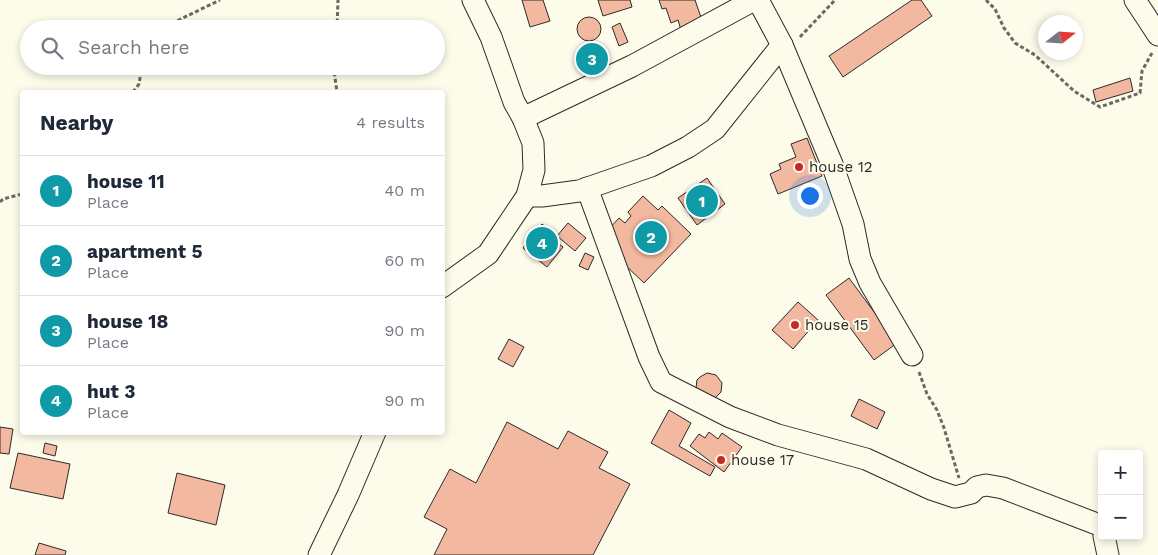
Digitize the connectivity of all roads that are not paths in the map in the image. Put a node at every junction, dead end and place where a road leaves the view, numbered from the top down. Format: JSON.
{"nodes":[{"id":1,"x":473,"y":0,"type":"edge"},
{"id":2,"x":756,"y":0,"type":"edge"},
{"id":3,"x":1135,"y":0,"type":"edge"},
{"id":4,"x":1156,"y":42,"type":"edge"},
{"id":5,"x":783,"y":49,"type":"junction"},
{"id":6,"x":523,"y":118,"type":"junction"},
{"id":7,"x":587,"y":188,"type":"junction"},
{"id":8,"x":527,"y":196,"type":"junction"},
{"id":9,"x":445,"y":285,"type":"edge"},
{"id":10,"x":912,"y":355,"type":"road end"},
{"id":11,"x":374,"y":435,"type":"edge"},
{"id":12,"x":1098,"y":524,"type":"edge"},
{"id":13,"x":1105,"y":540,"type":"edge"},
{"id":14,"x":319,"y":555,"type":"edge"},
{"id":15,"x":1108,"y":555,"type":"edge"}],
"edges":[{"from":1,"to":6,"type":"street"},
{"from":2,"to":5,"type":"street"},
{"from":2,"to":6,"type":"street"},
{"from":3,"to":4,"type":"street"},
{"from":5,"to":7,"type":"street"},
{"from":5,"to":10,"type":"street"},
{"from":6,"to":8,"type":"street"},
{"from":7,"to":8,"type":"street"},
{"from":7,"to":12,"type":"street"},
{"from":8,"to":9,"type":"street"},
{"from":11,"to":14,"type":"street"},
{"from":13,"to":15,"type":"street"}]}
